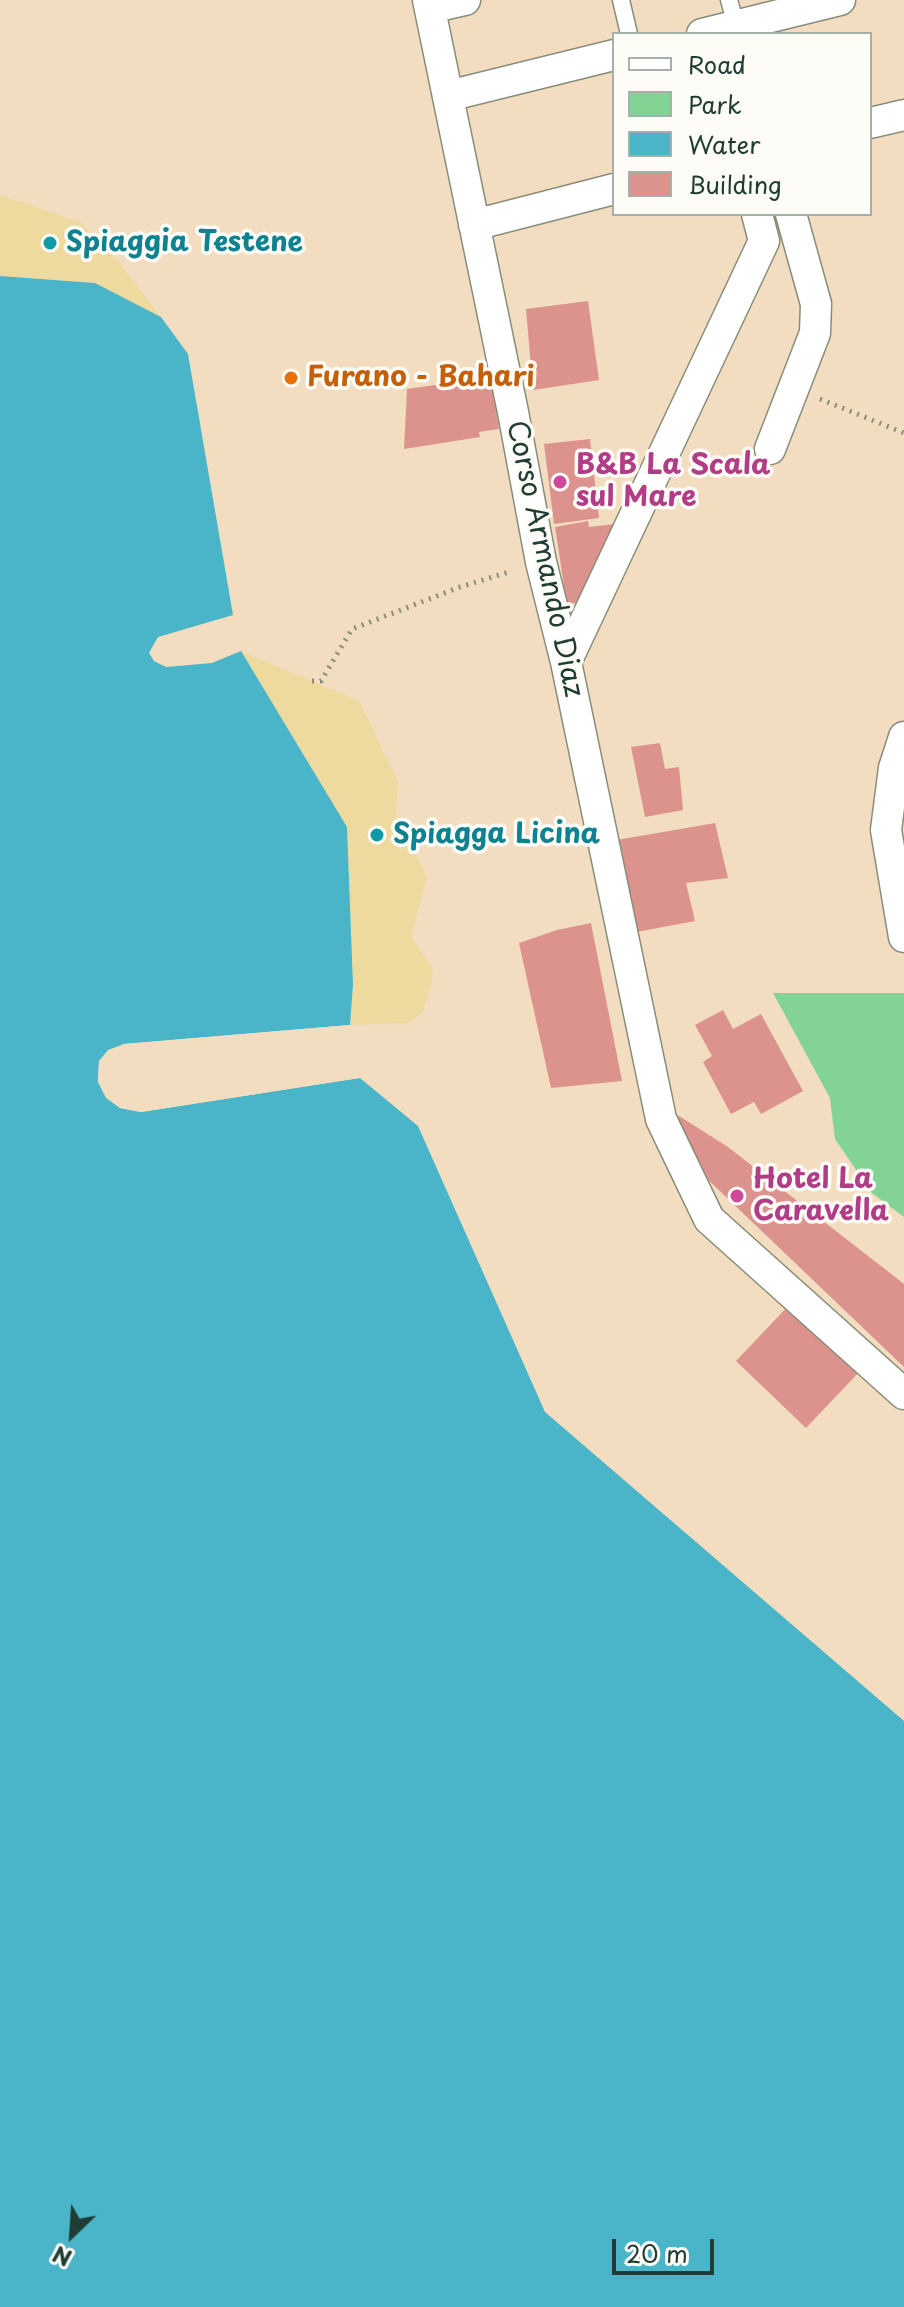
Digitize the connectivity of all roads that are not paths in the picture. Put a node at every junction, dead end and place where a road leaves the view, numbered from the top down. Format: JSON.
{"nodes":[{"id":1,"x":465,"y":0,"type":"edge"},
{"id":2,"x":621,"y":0,"type":"edge"},
{"id":3,"x":840,"y":0,"type":"edge"},
{"id":4,"x":429,"y":4,"type":"edge"},
{"id":5,"x":738,"y":19,"type":"edge"},
{"id":6,"x":629,"y":32,"type":"edge"},
{"id":7,"x":707,"y":32,"type":"edge"},
{"id":8,"x":612,"y":55,"type":"edge"},
{"id":9,"x":448,"y":96,"type":"junction"},
{"id":10,"x":904,"y":115,"type":"edge"},
{"id":11,"x":872,"y":123,"type":"edge"},
{"id":12,"x":612,"y":190,"type":"edge"},
{"id":13,"x":758,"y":216,"type":"edge"},
{"id":14,"x":792,"y":216,"type":"edge"},
{"id":15,"x":474,"y":225,"type":"junction"},
{"id":16,"x":770,"y":449,"type":"dead end"},
{"id":17,"x":566,"y":662,"type":"junction"},
{"id":18,"x":904,"y":737,"type":"edge"},
{"id":19,"x":904,"y":937,"type":"edge"},
{"id":20,"x":904,"y":1394,"type":"edge"}],
"edges":[{"from":1,"to":4,"type":"street"},
{"from":2,"to":6,"type":"lane"},
{"from":3,"to":5,"type":"street"},
{"from":4,"to":9,"type":"street","name":"Corso Armando Diaz"},
{"from":5,"to":7,"type":"street"},
{"from":8,"to":9,"type":"street"},
{"from":9,"to":15,"type":"street","name":"Corso Armando Diaz"},
{"from":10,"to":11,"type":"street"},
{"from":12,"to":15,"type":"street"},
{"from":13,"to":17,"type":"street"},
{"from":14,"to":16,"type":"street"},
{"from":15,"to":17,"type":"street","name":"Corso Armando Diaz"},
{"from":17,"to":20,"type":"street","name":"Corso Armando Diaz"},
{"from":18,"to":19,"type":"street"}]}
